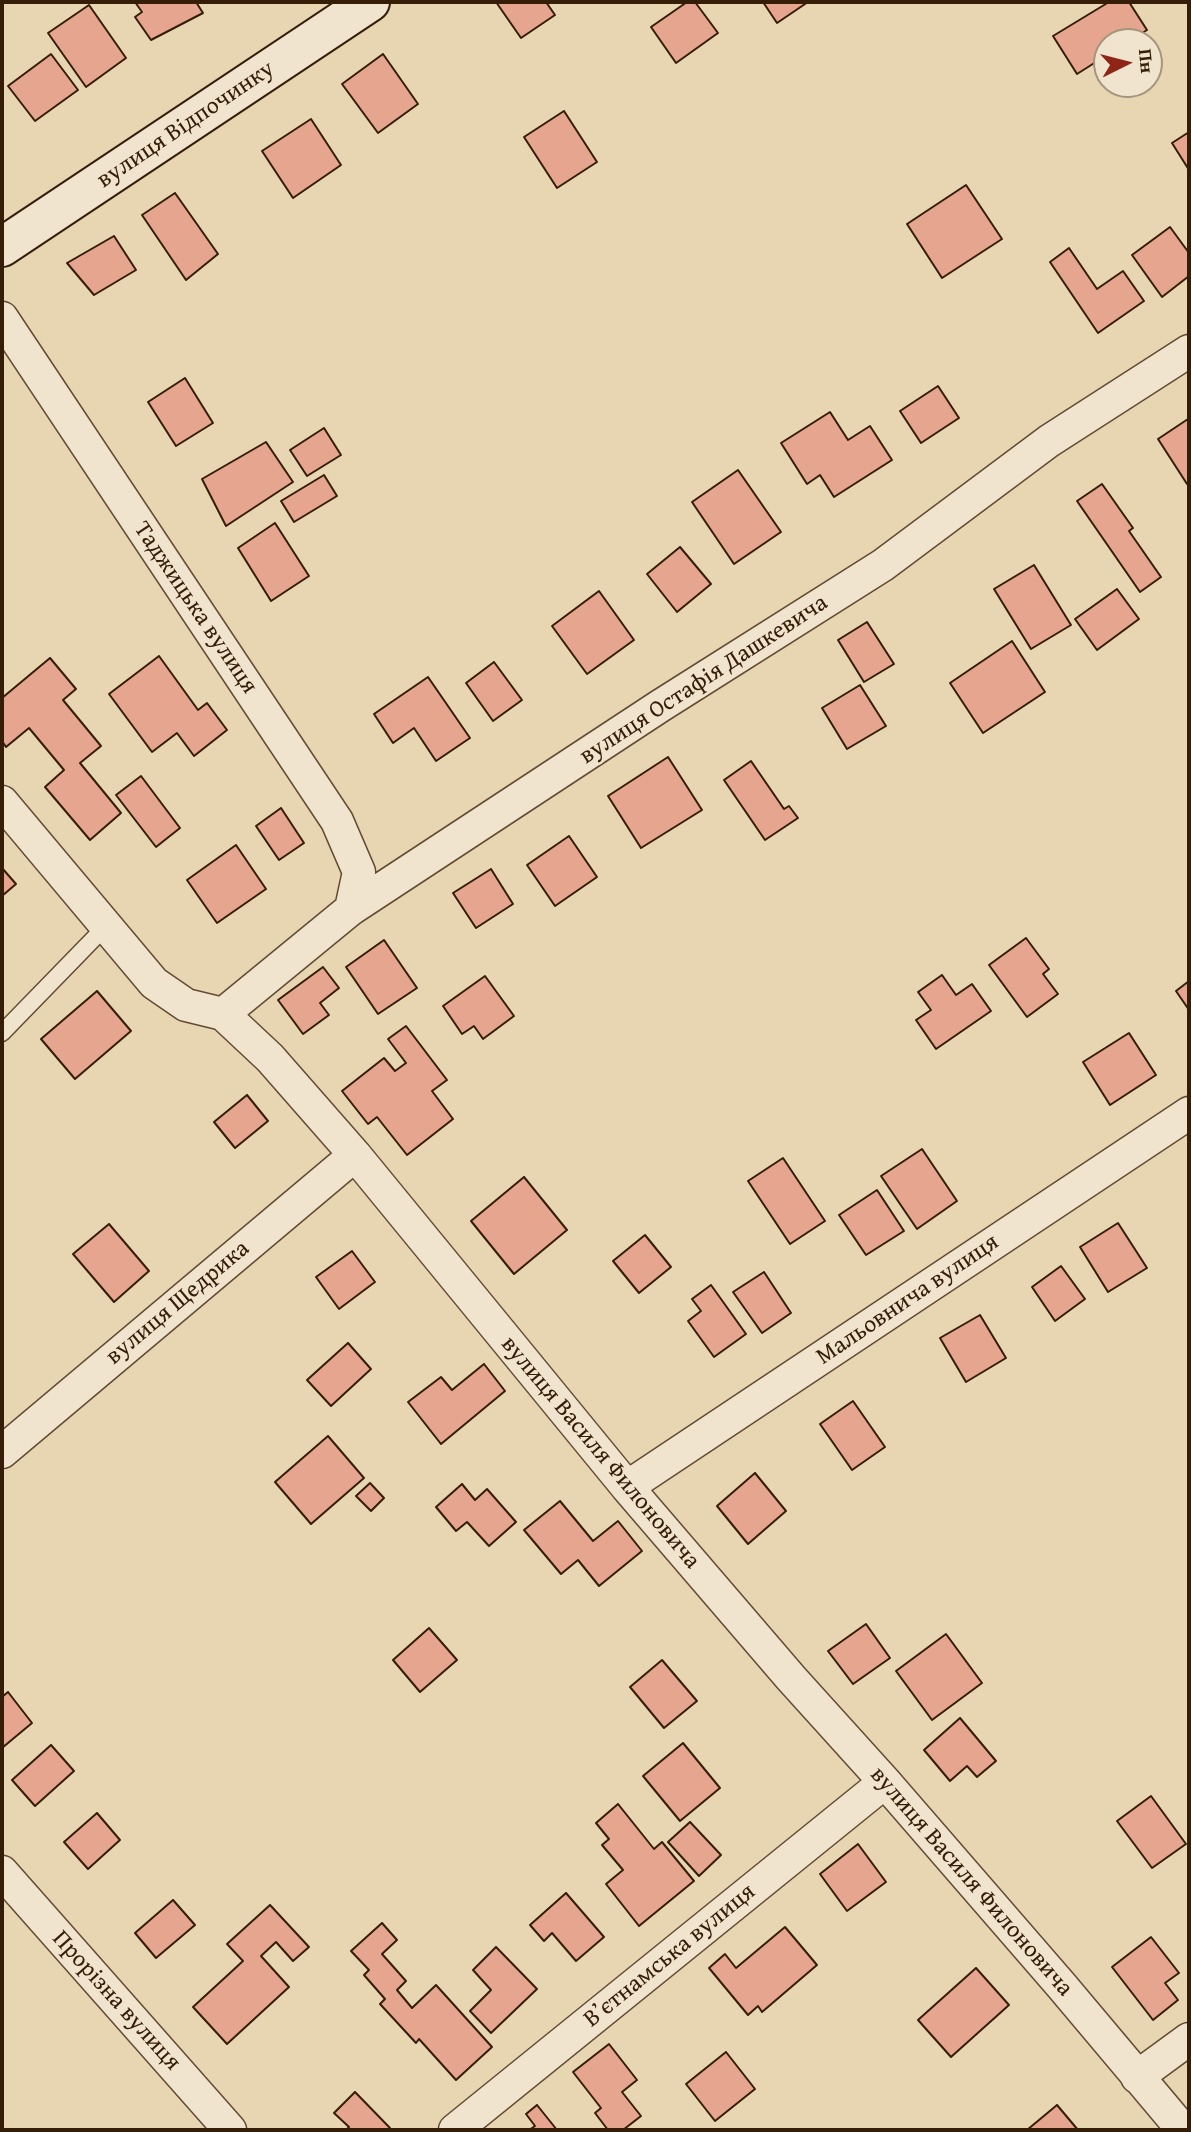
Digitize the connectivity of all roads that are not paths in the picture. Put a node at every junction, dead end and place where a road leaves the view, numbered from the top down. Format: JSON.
{"nodes":[{"id":1,"x":370,"y":2,"type":"edge"},
{"id":2,"x":2,"y":247,"type":"edge"},
{"id":3,"x":2,"y":318,"type":"edge"},
{"id":4,"x":1189,"y":351,"type":"edge"},
{"id":5,"x":2,"y":802,"type":"edge"},
{"id":6,"x":351,"y":909,"type":"junction"},
{"id":7,"x":106,"y":926,"type":"junction"},
{"id":8,"x":223,"y":1014,"type":"junction"},
{"id":9,"x":2,"y":1034,"type":"edge"},
{"id":10,"x":1189,"y":1113,"type":"edge"},
{"id":11,"x":355,"y":1155,"type":"junction"},
{"id":12,"x":2,"y":1452,"type":"edge"},
{"id":13,"x":627,"y":1487,"type":"junction"},
{"id":14,"x":885,"y":1782,"type":"junction"},
{"id":15,"x":2,"y":1872,"type":"edge"},
{"id":16,"x":1189,"y":2039,"type":"edge"},
{"id":17,"x":1137,"y":2077,"type":"junction"},
{"id":18,"x":230,"y":2130,"type":"edge"},
{"id":19,"x":455,"y":2130,"type":"edge"},
{"id":20,"x":1183,"y":2130,"type":"edge"}],
"edges":[{"from":1,"to":2,"type":"street","name":"вулиця Відпочинку"},
{"from":3,"to":6,"type":"street","name":"Таджицька вулиця"},
{"from":4,"to":6,"type":"street","name":"вулиця Остафія Дашкевича"},
{"from":5,"to":7,"type":"street","name":"вулиця Василя Филоновича"},
{"from":6,"to":8,"type":"street","name":"вулиця Остафія Дашкевича"},
{"from":7,"to":8,"type":"street","name":"вулиця Василя Филоновича"},
{"from":7,"to":9,"type":"lane"},
{"from":8,"to":11,"type":"street","name":"вулиця Василя Филоновича"},
{"from":10,"to":13,"type":"street","name":"Мальовнича вулиця"},
{"from":11,"to":12,"type":"street","name":"вулиця Щедрика"},
{"from":11,"to":13,"type":"street","name":"вулиця Василя Филоновича"},
{"from":13,"to":14,"type":"street","name":"вулиця Василя Филоновича"},
{"from":14,"to":17,"type":"street","name":"вулиця Василя Филоновича"},
{"from":14,"to":19,"type":"street","name":"Вʼєтнамська вулиця"},
{"from":15,"to":18,"type":"street","name":"Прорізна вулиця"},
{"from":16,"to":17,"type":"street"},
{"from":17,"to":20,"type":"street","name":"вулиця Василя Филоновича"}]}
